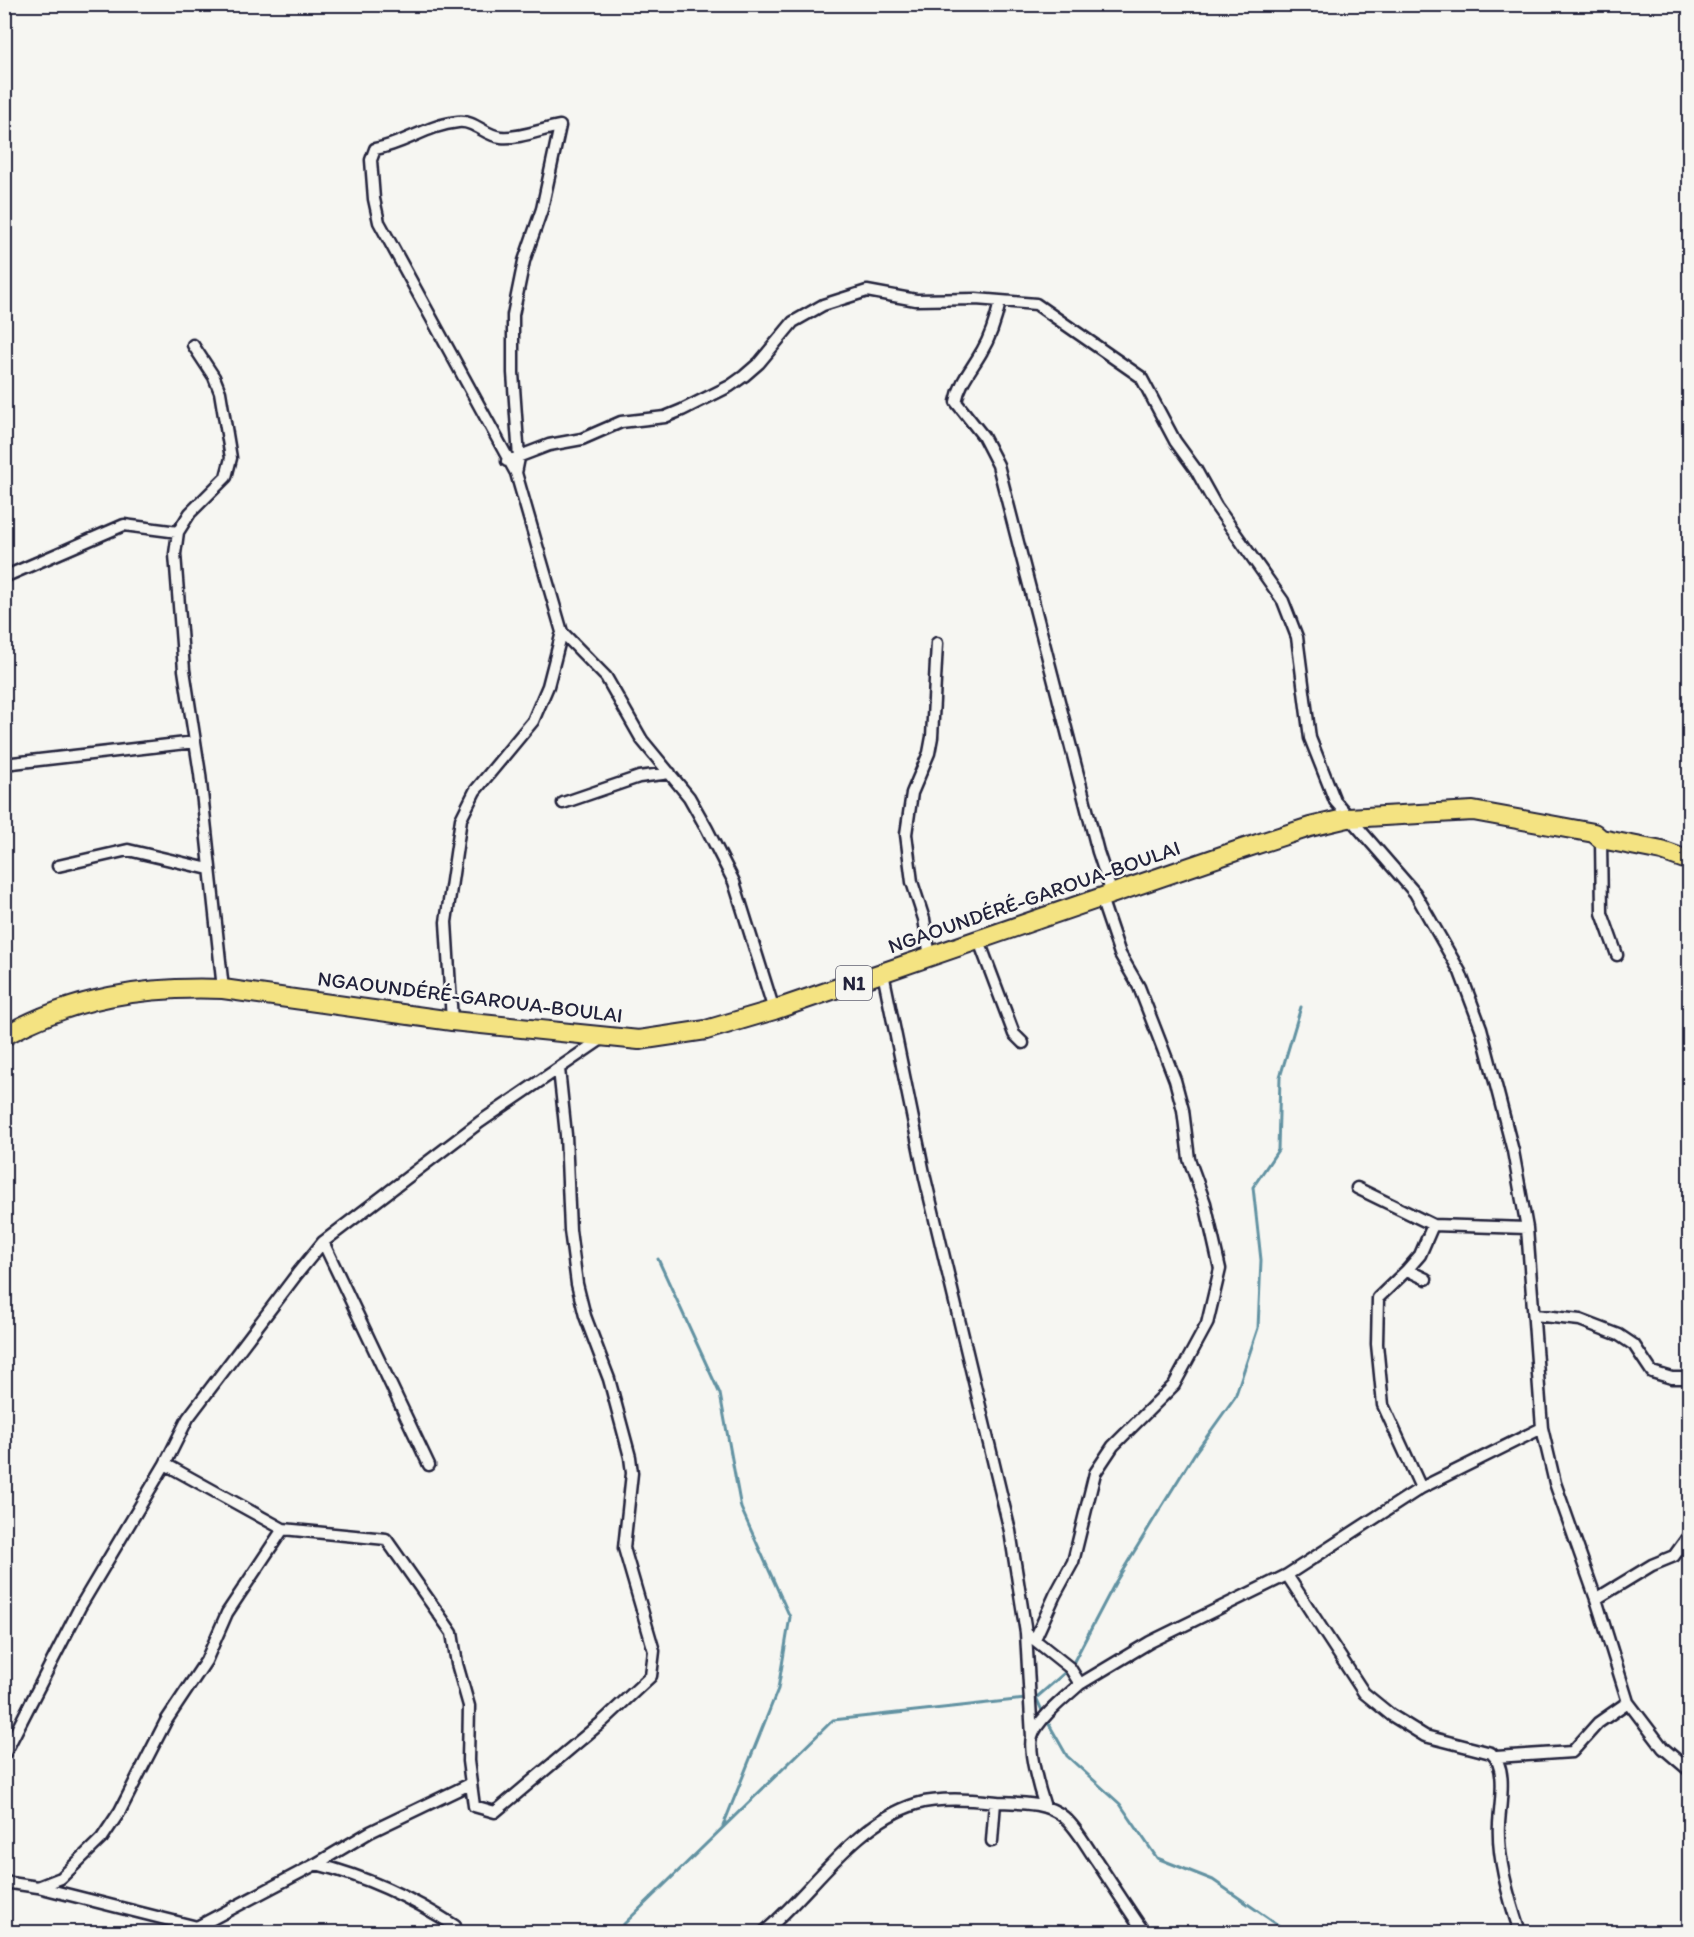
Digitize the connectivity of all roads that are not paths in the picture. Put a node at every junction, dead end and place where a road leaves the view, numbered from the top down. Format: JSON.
{"nodes":[{"id":1,"x":1000,"y":302,"type":"junction"},
{"id":2,"x":193,"y":345,"type":"dead end"},
{"id":3,"x":519,"y":458,"type":"junction"},
{"id":4,"x":507,"y":461,"type":"junction"},
{"id":5,"x":516,"y":472,"type":"junction"},
{"id":6,"x":178,"y":532,"type":"junction"},
{"id":7,"x":4,"y":577,"type":"edge"},
{"id":8,"x":562,"y":632,"type":"junction"},
{"id":9,"x":937,"y":643,"type":"dead end"},
{"id":10,"x":195,"y":742,"type":"junction"},
{"id":11,"x":4,"y":764,"type":"edge"},
{"id":12,"x":670,"y":773,"type":"junction"},
{"id":13,"x":563,"y":803,"type":"dead end"},
{"id":14,"x":1348,"y":818,"type":"junction"},
{"id":15,"x":1601,"y":839,"type":"junction"},
{"id":16,"x":1689,"y":861,"type":"edge"},
{"id":17,"x":58,"y":866,"type":"dead end"},
{"id":18,"x":209,"y":869,"type":"junction"},
{"id":19,"x":1106,"y":896,"type":"junction"},
{"id":20,"x":979,"y":941,"type":"junction"},
{"id":21,"x":1617,"y":955,"type":"dead end"},
{"id":22,"x":930,"y":957,"type":"junction"},
{"id":23,"x":883,"y":973,"type":"junction"},
{"id":24,"x":223,"y":989,"type":"junction"},
{"id":25,"x":774,"y":1010,"type":"junction"},
{"id":26,"x":452,"y":1021,"type":"junction"},
{"id":27,"x":4,"y":1036,"type":"edge"},
{"id":28,"x":603,"y":1037,"type":"junction"},
{"id":29,"x":1023,"y":1042,"type":"dead end"},
{"id":30,"x":559,"y":1069,"type":"junction"},
{"id":31,"x":1357,"y":1188,"type":"dead end"},
{"id":32,"x":1433,"y":1226,"type":"junction"},
{"id":33,"x":1527,"y":1228,"type":"junction"},
{"id":34,"x":323,"y":1242,"type":"junction"},
{"id":35,"x":1407,"y":1270,"type":"junction"},
{"id":36,"x":1425,"y":1279,"type":"dead end"},
{"id":37,"x":1534,"y":1315,"type":"junction"},
{"id":38,"x":1689,"y":1378,"type":"edge"},
{"id":39,"x":1542,"y":1428,"type":"junction"},
{"id":40,"x":165,"y":1464,"type":"junction"},
{"id":41,"x":429,"y":1465,"type":"dead end"},
{"id":42,"x":1420,"y":1488,"type":"junction"},
{"id":43,"x":283,"y":1529,"type":"junction"},
{"id":44,"x":1689,"y":1534,"type":"edge"},
{"id":45,"x":1287,"y":1575,"type":"junction"},
{"id":46,"x":1596,"y":1599,"type":"junction"},
{"id":47,"x":1031,"y":1636,"type":"junction"},
{"id":48,"x":1080,"y":1684,"type":"junction"},
{"id":49,"x":1628,"y":1702,"type":"junction"},
{"id":50,"x":1032,"y":1737,"type":"junction"},
{"id":51,"x":4,"y":1755,"type":"edge"},
{"id":52,"x":1496,"y":1757,"type":"junction"},
{"id":53,"x":1689,"y":1771,"type":"edge"},
{"id":54,"x":470,"y":1784,"type":"junction"},
{"id":55,"x":995,"y":1802,"type":"junction"},
{"id":56,"x":1046,"y":1807,"type":"junction"},
{"id":57,"x":992,"y":1841,"type":"dead end"},
{"id":58,"x":316,"y":1864,"type":"junction"},
{"id":59,"x":4,"y":1882,"type":"edge"},
{"id":60,"x":38,"y":1887,"type":"junction"},
{"id":61,"x":455,"y":1926,"type":"dead end"},
{"id":62,"x":177,"y":1928,"type":"edge"},
{"id":63,"x":764,"y":1932,"type":"edge"},
{"id":64,"x":1144,"y":1932,"type":"edge"},
{"id":65,"x":1520,"y":1932,"type":"edge"}],
"edges":[{"from":1,"to":3,"type":"street"},
{"from":1,"to":14,"type":"street"},
{"from":1,"to":19,"type":"street"},
{"from":2,"to":6,"type":"street"},
{"from":3,"to":4,"type":"street"},
{"from":3,"to":4,"type":"street"},
{"from":3,"to":5,"type":"street"},
{"from":4,"to":5,"type":"street"},
{"from":5,"to":8,"type":"street"},
{"from":6,"to":7,"type":"street"},
{"from":6,"to":10,"type":"street"},
{"from":8,"to":12,"type":"street"},
{"from":8,"to":26,"type":"street"},
{"from":9,"to":22,"type":"street"},
{"from":10,"to":11,"type":"street"},
{"from":10,"to":18,"type":"street"},
{"from":12,"to":13,"type":"street"},
{"from":12,"to":25,"type":"street"},
{"from":14,"to":15,"type":"highway","name":"NGAOUNDÉRÉ-GAROUA-BOULAI","number":"N1"},
{"from":14,"to":19,"type":"highway","name":"NGAOUNDÉRÉ-GAROUA-BOULAI","number":"N1"},
{"from":14,"to":33,"type":"street"},
{"from":15,"to":16,"type":"highway","name":"NGAOUNDÉRÉ-GAROUA-BOULAI","number":"N1"},
{"from":15,"to":21,"type":"street"},
{"from":17,"to":18,"type":"street"},
{"from":18,"to":24,"type":"street"},
{"from":19,"to":20,"type":"highway","name":"NGAOUNDÉRÉ-GAROUA-BOULAI","number":"N1"},
{"from":19,"to":47,"type":"street"},
{"from":20,"to":22,"type":"highway","name":"NGAOUNDÉRÉ-GAROUA-BOULAI","number":"N1"},
{"from":20,"to":29,"type":"street"},
{"from":22,"to":23,"type":"highway","name":"NGAOUNDÉRÉ-GAROUA-BOULAI","number":"N1"},
{"from":23,"to":25,"type":"highway","name":"NGAOUNDÉRÉ-GAROUA-BOULAI","number":"N1"},
{"from":23,"to":47,"type":"street"},
{"from":24,"to":26,"type":"highway","name":"NGAOUNDÉRÉ-GAROUA-BOULAI","number":"N1"},
{"from":24,"to":27,"type":"highway","name":"NGAOUNDÉRÉ-GAROUA-BOULAI","number":"N1"},
{"from":25,"to":28,"type":"highway","name":"NGAOUNDÉRÉ-GAROUA-BOULAI","number":"N1"},
{"from":26,"to":28,"type":"highway","name":"NGAOUNDÉRÉ-GAROUA-BOULAI","number":"N1"},
{"from":28,"to":30,"type":"street"},
{"from":30,"to":34,"type":"street"},
{"from":30,"to":54,"type":"street"},
{"from":31,"to":32,"type":"street"},
{"from":32,"to":33,"type":"street"},
{"from":32,"to":35,"type":"street"},
{"from":33,"to":37,"type":"street"},
{"from":34,"to":40,"type":"street"},
{"from":34,"to":41,"type":"street"},
{"from":35,"to":36,"type":"street"},
{"from":35,"to":42,"type":"street"},
{"from":37,"to":38,"type":"street"},
{"from":37,"to":39,"type":"street"},
{"from":39,"to":42,"type":"street"},
{"from":39,"to":46,"type":"street"},
{"from":40,"to":43,"type":"street"},
{"from":40,"to":51,"type":"street"},
{"from":42,"to":45,"type":"street"},
{"from":43,"to":54,"type":"street"},
{"from":43,"to":60,"type":"street"},
{"from":44,"to":46,"type":"street"},
{"from":45,"to":48,"type":"street"},
{"from":45,"to":52,"type":"street"},
{"from":46,"to":49,"type":"street"},
{"from":47,"to":48,"type":"street"},
{"from":47,"to":50,"type":"street"},
{"from":48,"to":50,"type":"street"},
{"from":49,"to":52,"type":"street"},
{"from":49,"to":53,"type":"street"},
{"from":50,"to":56,"type":"street"},
{"from":52,"to":65,"type":"street"},
{"from":54,"to":58,"type":"street"},
{"from":55,"to":56,"type":"street"},
{"from":55,"to":57,"type":"street"},
{"from":55,"to":63,"type":"street"},
{"from":56,"to":64,"type":"street"},
{"from":58,"to":61,"type":"street"},
{"from":58,"to":62,"type":"street"},
{"from":59,"to":60,"type":"street"},
{"from":60,"to":62,"type":"street"}]}
